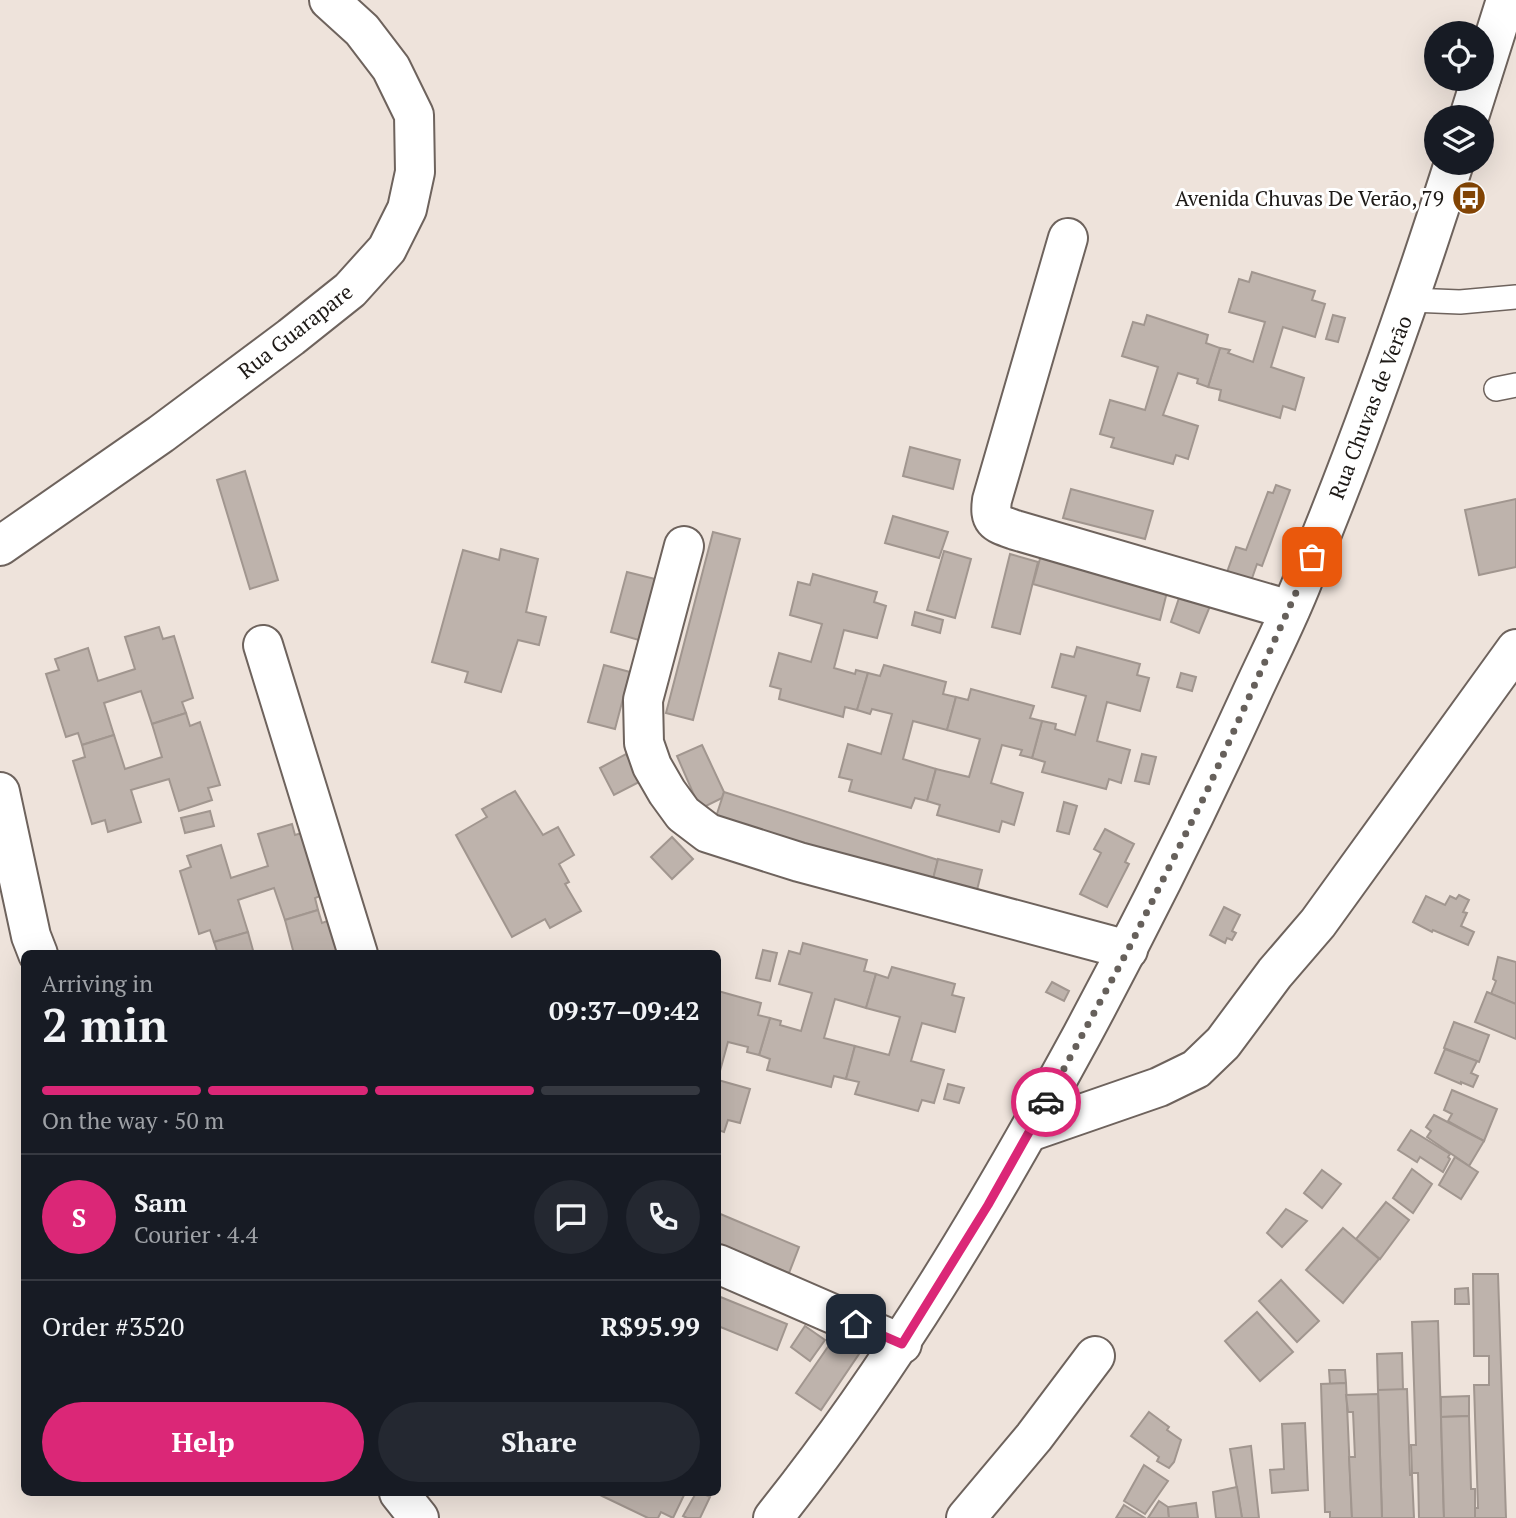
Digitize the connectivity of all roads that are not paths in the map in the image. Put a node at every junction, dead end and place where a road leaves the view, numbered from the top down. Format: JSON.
{"nodes":[{"id":1,"x":329,"y":0,"type":"edge"},
{"id":2,"x":1506,"y":0,"type":"edge"},
{"id":3,"x":1494,"y":38,"type":"edge"},
{"id":4,"x":1450,"y":175,"type":"edge"},
{"id":5,"x":1068,"y":238,"type":"dead end"},
{"id":6,"x":1516,"y":297,"type":"edge"},
{"id":7,"x":1410,"y":300,"type":"junction"},
{"id":8,"x":0,"y":546,"type":"edge"},
{"id":9,"x":684,"y":546,"type":"dead end"},
{"id":10,"x":1290,"y":610,"type":"junction"},
{"id":11,"x":263,"y":645,"type":"dead end"},
{"id":12,"x":1516,"y":649,"type":"edge"},
{"id":13,"x":0,"y":792,"type":"edge"},
{"id":14,"x":36,"y":950,"type":"edge"},
{"id":15,"x":357,"y":950,"type":"edge"},
{"id":16,"x":1128,"y":950,"type":"junction"},
{"id":17,"x":1029,"y":1132,"type":"junction"},
{"id":18,"x":721,"y":1265,"type":"edge"},
{"id":19,"x":902,"y":1344,"type":"junction"},
{"id":20,"x":1095,"y":1356,"type":"dead end"},
{"id":21,"x":401,"y":1496,"type":"edge"},
{"id":22,"x":419,"y":1518,"type":"edge"},
{"id":23,"x":773,"y":1518,"type":"edge"},
{"id":24,"x":967,"y":1518,"type":"edge"}],
"edges":[{"from":1,"to":8,"type":"street","name":"Rua Guarapare"},
{"from":2,"to":3,"type":"street"},
{"from":4,"to":7,"type":"street","name":"Rua Chuvas de Verão"},
{"from":5,"to":10,"type":"street"},
{"from":6,"to":7,"type":"lane"},
{"from":7,"to":10,"type":"street","name":"Rua Chuvas de Verão"},
{"from":9,"to":16,"type":"street"},
{"from":10,"to":16,"type":"street","name":"Rua Chuvas de Verão"},
{"from":11,"to":15,"type":"street"},
{"from":12,"to":17,"type":"street"},
{"from":13,"to":14,"type":"street"},
{"from":16,"to":17,"type":"street","name":"Rua Chuvas de Verão"},
{"from":17,"to":19,"type":"street","name":"Rua Chuvas de Verão"},
{"from":18,"to":19,"type":"street"},
{"from":19,"to":23,"type":"street","name":"Rua Chuvas de Verão"},
{"from":20,"to":24,"type":"street"},
{"from":21,"to":22,"type":"street"}]}
